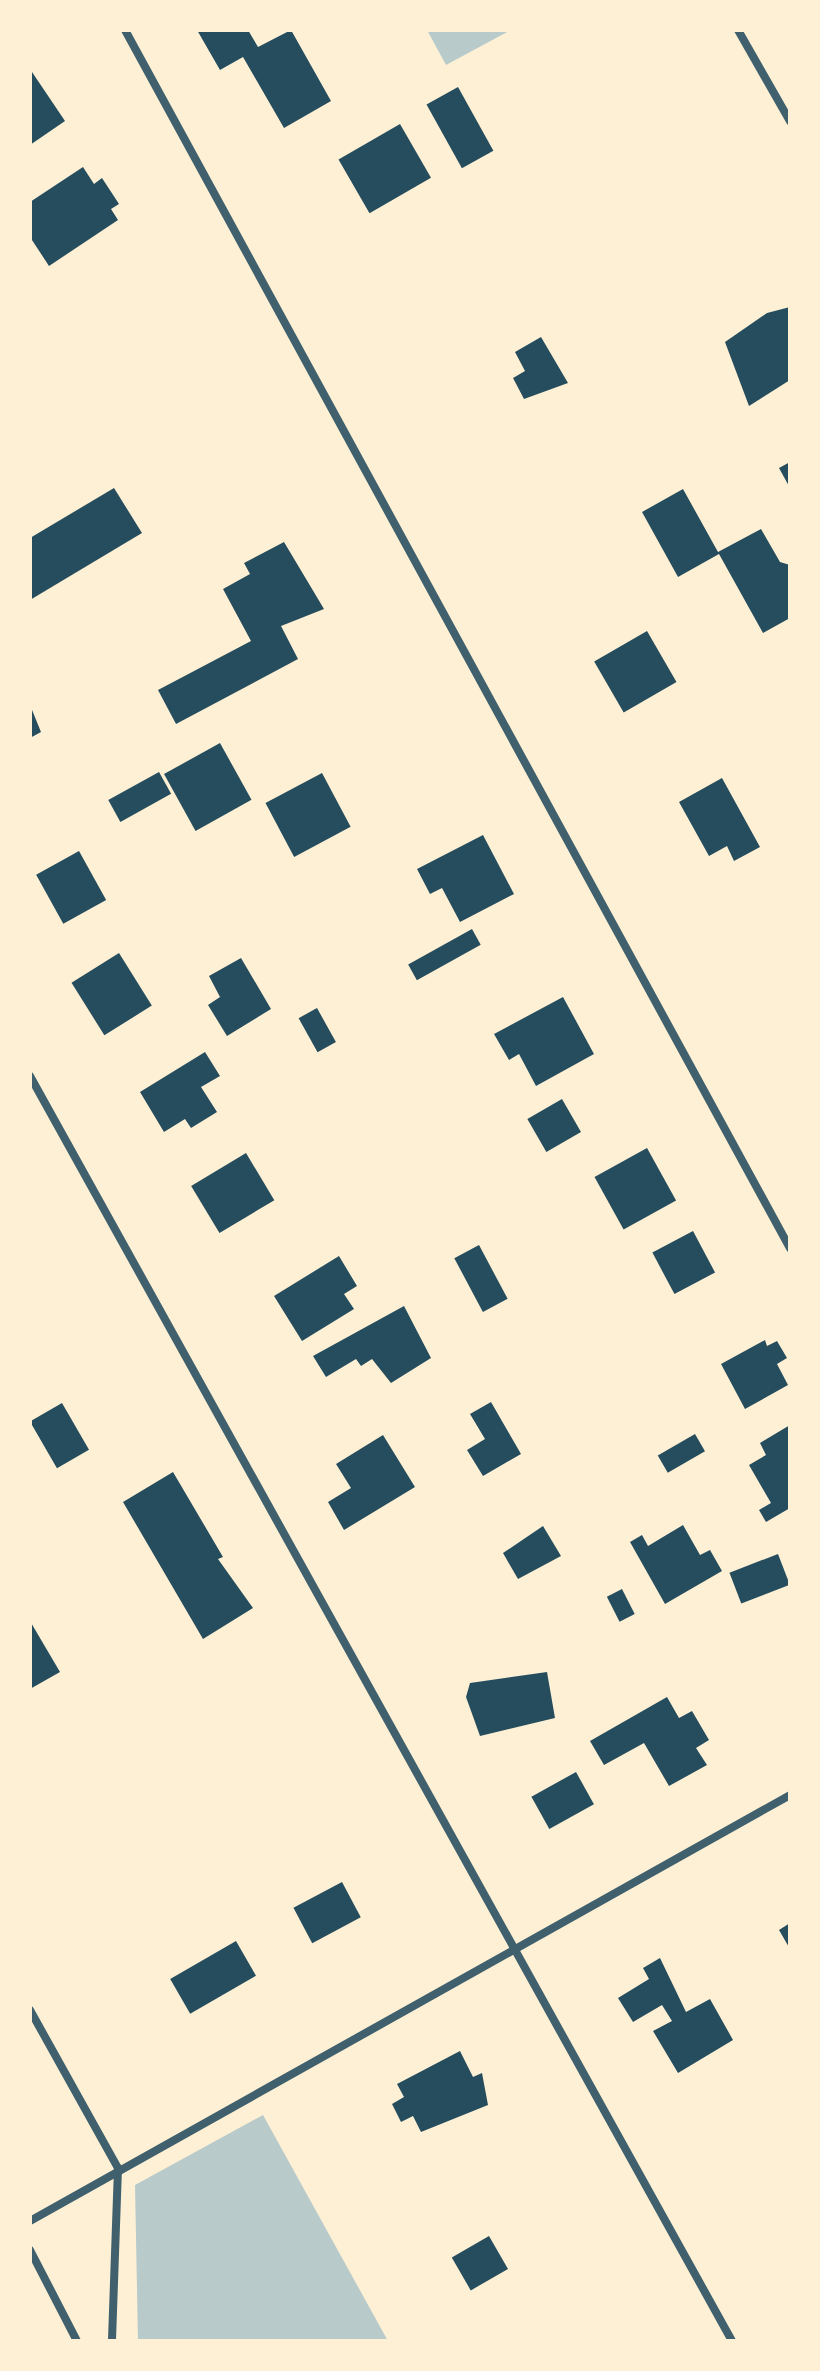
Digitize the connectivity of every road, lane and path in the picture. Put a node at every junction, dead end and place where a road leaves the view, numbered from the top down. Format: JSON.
{"nodes":[{"id":1,"x":125,"y":30,"type":"edge"},
{"id":2,"x":738,"y":30,"type":"edge"},
{"id":3,"x":790,"y":121,"type":"edge"},
{"id":4,"x":30,"y":1076,"type":"edge"},
{"id":5,"x":790,"y":1248,"type":"edge"},
{"id":6,"x":790,"y":1795,"type":"edge"},
{"id":7,"x":516,"y":1948,"type":"junction"},
{"id":8,"x":30,"y":2010,"type":"edge"},
{"id":9,"x":118,"y":2168,"type":"junction"},
{"id":10,"x":30,"y":2221,"type":"edge"},
{"id":11,"x":30,"y":2250,"type":"edge"},
{"id":12,"x":77,"y":2341,"type":"edge"},
{"id":13,"x":112,"y":2341,"type":"edge"},
{"id":14,"x":732,"y":2341,"type":"edge"}],
"edges":[{"from":1,"to":5,"type":"street"},
{"from":2,"to":3,"type":"street"},
{"from":4,"to":7,"type":"street"},
{"from":6,"to":7,"type":"street"},
{"from":7,"to":9,"type":"street"},
{"from":7,"to":14,"type":"street"},
{"from":8,"to":9,"type":"street"},
{"from":9,"to":10,"type":"street"},
{"from":9,"to":13,"type":"street"},
{"from":11,"to":12,"type":"street"}]}
